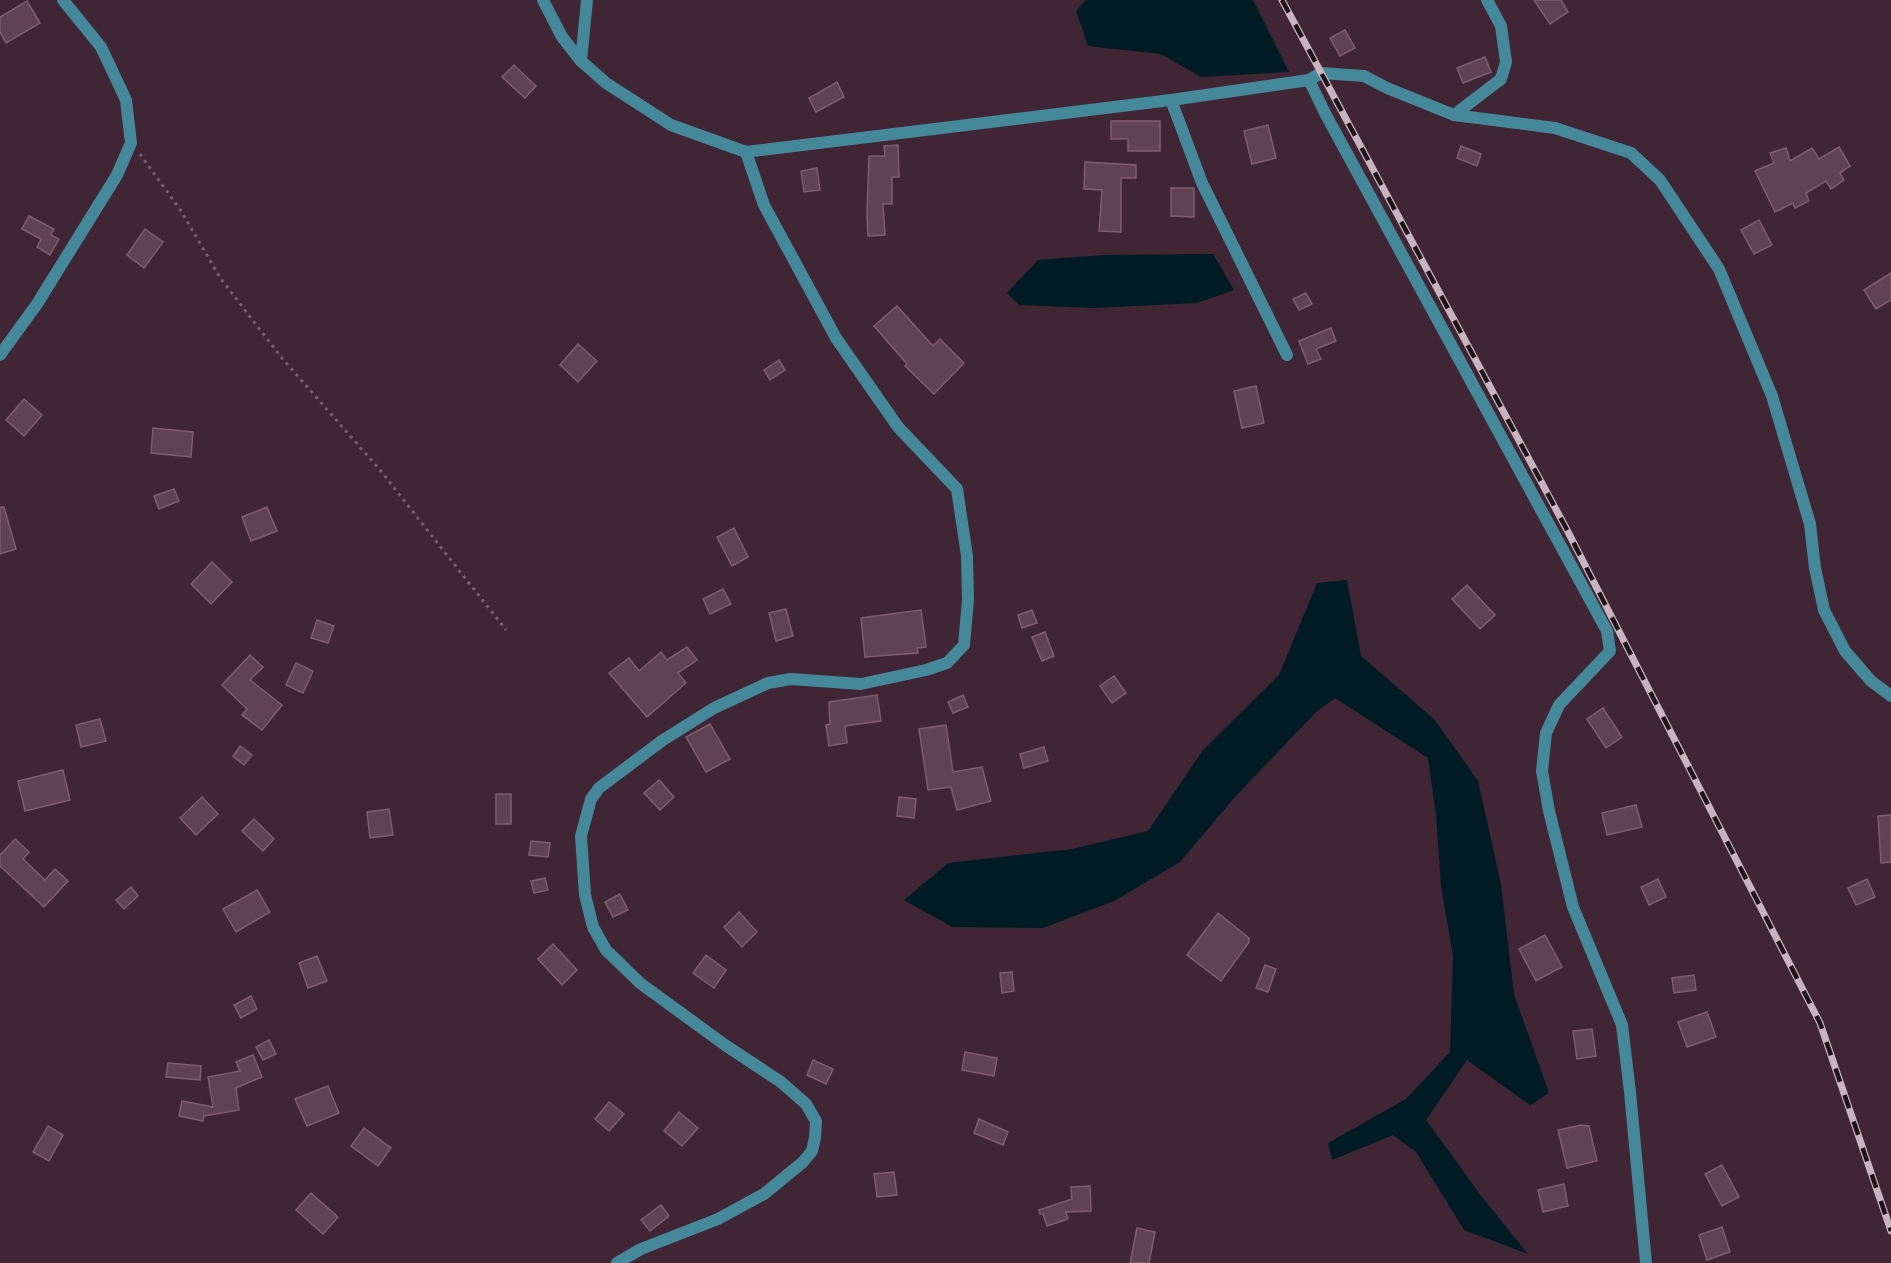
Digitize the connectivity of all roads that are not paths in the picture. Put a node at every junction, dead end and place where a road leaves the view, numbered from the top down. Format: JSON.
{"nodes":[{"id":1,"x":63,"y":0,"type":"edge"},
{"id":2,"x":543,"y":0,"type":"edge"},
{"id":3,"x":587,"y":0,"type":"edge"},
{"id":4,"x":1487,"y":0,"type":"edge"},
{"id":5,"x":581,"y":61,"type":"junction"},
{"id":6,"x":1309,"y":80,"type":"junction"},
{"id":7,"x":1171,"y":100,"type":"junction"},
{"id":8,"x":1454,"y":115,"type":"junction"},
{"id":9,"x":746,"y":152,"type":"junction"},
{"id":10,"x":1287,"y":355,"type":"dead end"},
{"id":11,"x":0,"y":356,"type":"edge"},
{"id":12,"x":1891,"y":696,"type":"edge"},
{"id":13,"x":617,"y":1263,"type":"edge"},
{"id":14,"x":1646,"y":1263,"type":"edge"}],
"edges":[{"from":1,"to":11,"type":"street"},
{"from":2,"to":5,"type":"street"},
{"from":3,"to":5,"type":"street"},
{"from":4,"to":8,"type":"street"},
{"from":5,"to":9,"type":"street"},
{"from":6,"to":7,"type":"street"},
{"from":6,"to":8,"type":"street"},
{"from":6,"to":14,"type":"street"},
{"from":7,"to":9,"type":"street"},
{"from":7,"to":10,"type":"street"},
{"from":8,"to":12,"type":"street"},
{"from":9,"to":13,"type":"street"}]}
